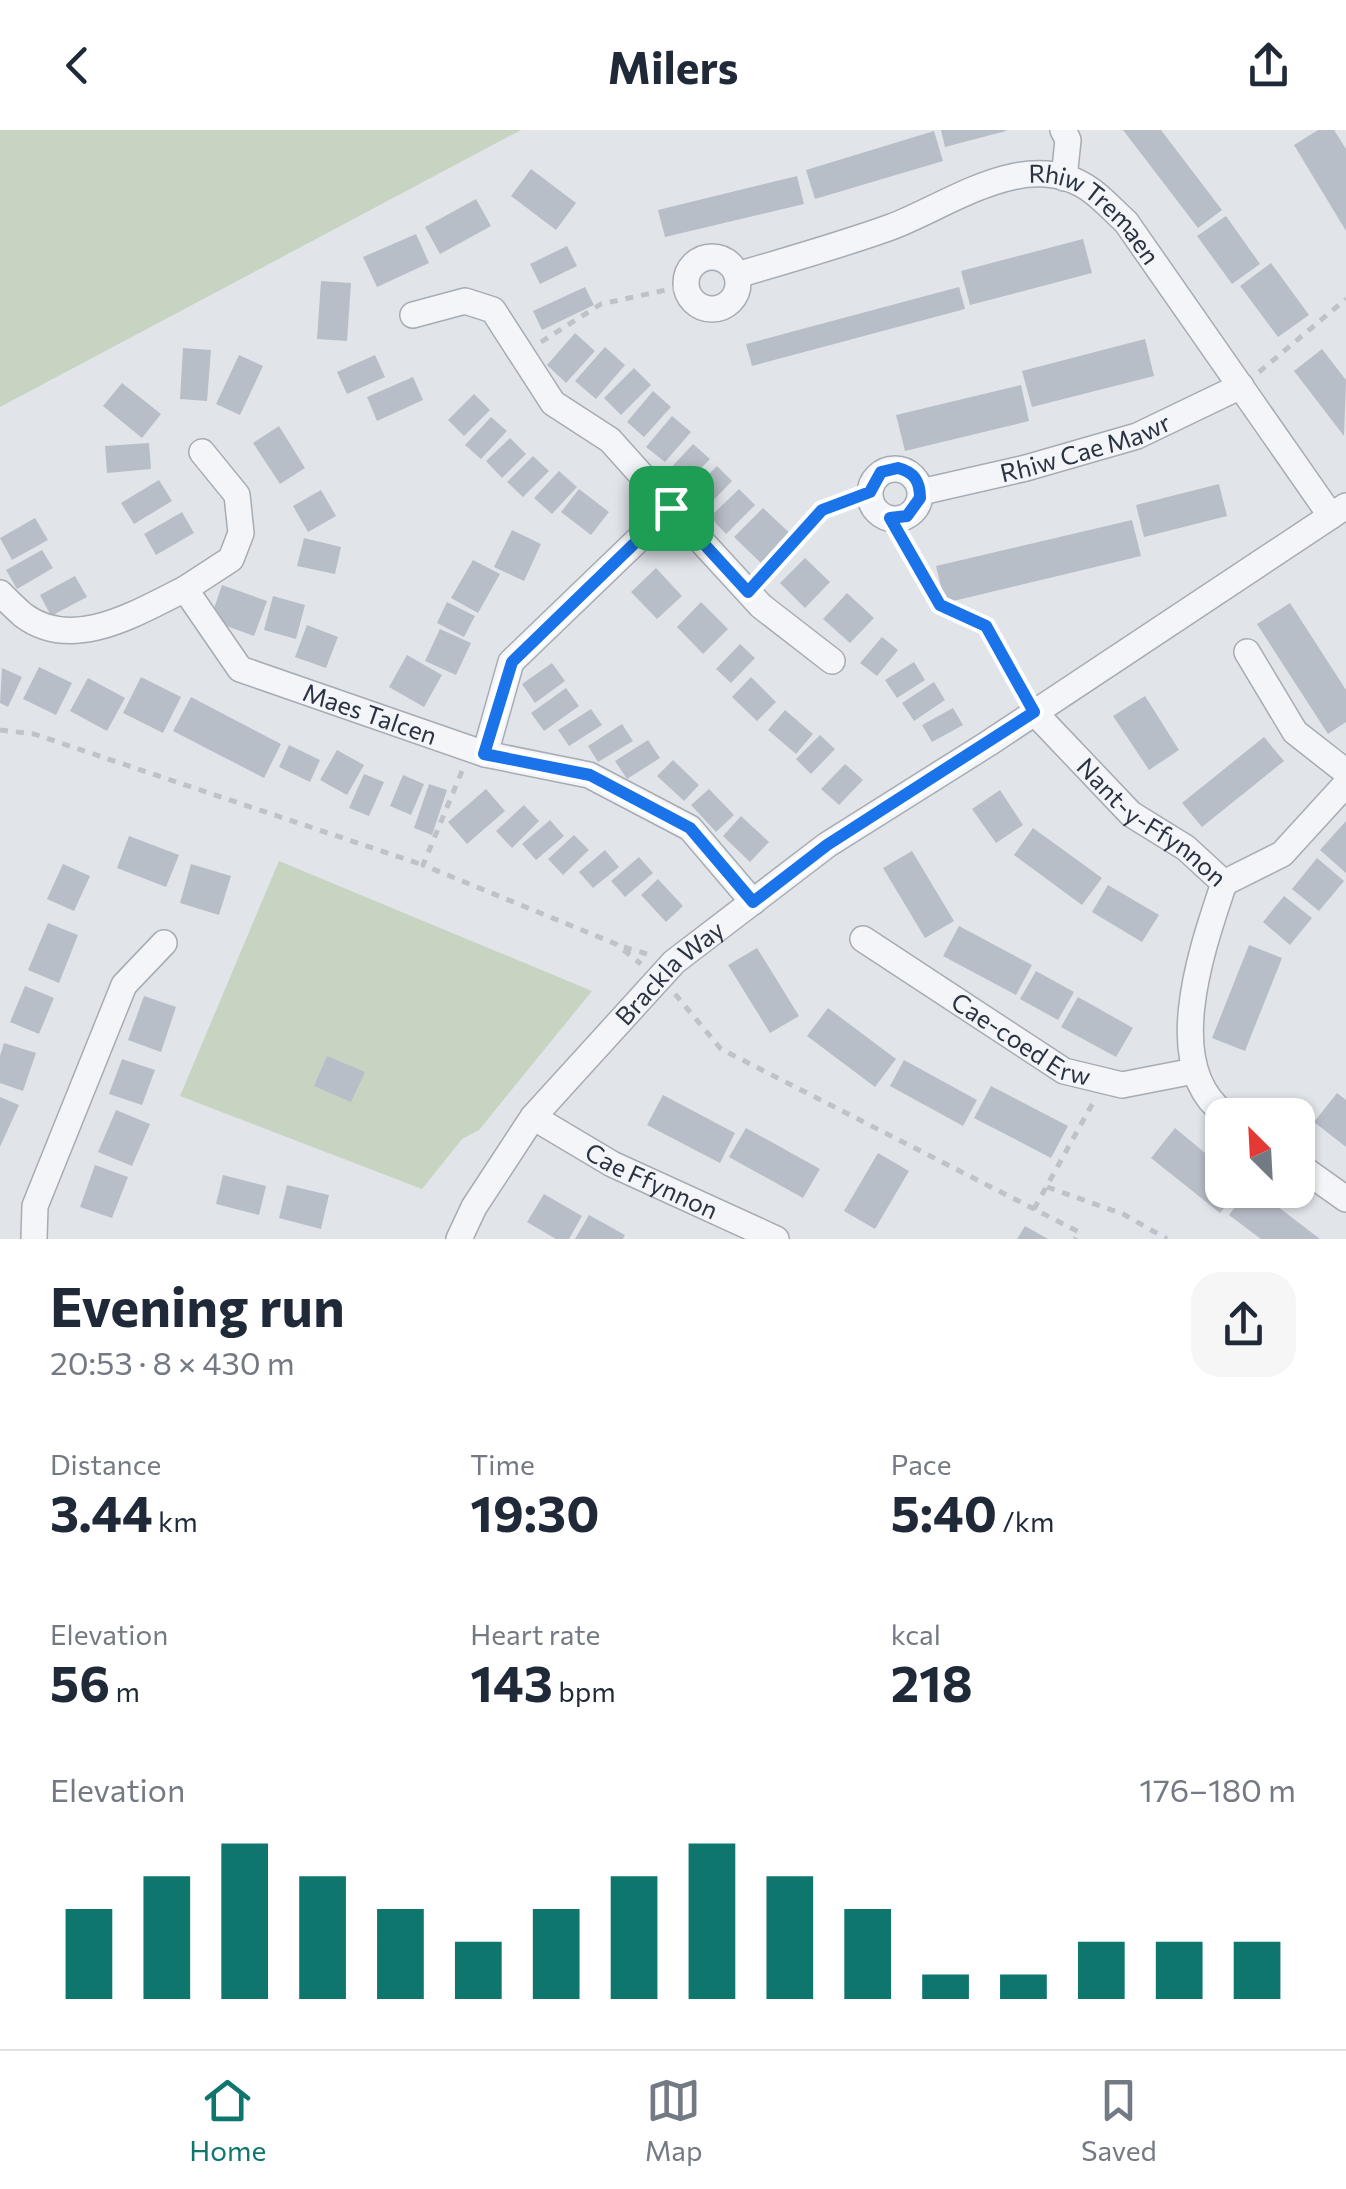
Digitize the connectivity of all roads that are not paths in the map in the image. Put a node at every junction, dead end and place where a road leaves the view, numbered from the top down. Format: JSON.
{"nodes":[{"id":1,"x":1063,"y":130,"type":"edge"},
{"id":2,"x":1064,"y":178,"type":"junction"},
{"id":3,"x":737,"y":274,"type":"junction"},
{"id":4,"x":412,"y":315,"type":"dead end"},
{"id":5,"x":1241,"y":386,"type":"junction"},
{"id":6,"x":202,"y":452,"type":"dead end"},
{"id":7,"x":920,"y":492,"type":"junction"},
{"id":8,"x":671,"y":508,"type":"junction"},
{"id":9,"x":1339,"y":511,"type":"edge"},
{"id":10,"x":186,"y":589,"type":"junction"},
{"id":11,"x":0,"y":593,"type":"edge"},
{"id":12,"x":1247,"y":652,"type":"dead end"},
{"id":13,"x":832,"y":661,"type":"dead end"},
{"id":14,"x":1034,"y":712,"type":"junction"},
{"id":15,"x":478,"y":752,"type":"junction"},
{"id":16,"x":1346,"y":772,"type":"edge"},
{"id":17,"x":1346,"y":784,"type":"edge"},
{"id":18,"x":1224,"y":884,"type":"junction"},
{"id":19,"x":753,"y":902,"type":"junction"},
{"id":20,"x":863,"y":940,"type":"dead end"},
{"id":21,"x":164,"y":943,"type":"dead end"},
{"id":22,"x":1194,"y":1071,"type":"junction"},
{"id":23,"x":1211,"y":1098,"type":"edge"},
{"id":24,"x":533,"y":1117,"type":"junction"},
{"id":25,"x":1315,"y":1177,"type":"edge"},
{"id":26,"x":1346,"y":1199,"type":"edge"},
{"id":27,"x":34,"y":1239,"type":"edge"},
{"id":28,"x":460,"y":1239,"type":"edge"},
{"id":29,"x":776,"y":1239,"type":"edge"}],
"edges":[{"from":1,"to":2,"type":"street"},
{"from":2,"to":3,"type":"street","name":"Rhiw Tremaen"},
{"from":2,"to":5,"type":"street","name":"Rhiw Tremaen"},
{"from":3,"to":3,"type":"street"},
{"from":4,"to":8,"type":"street"},
{"from":5,"to":7,"type":"street","name":"Rhiw Cae Mawr"},
{"from":5,"to":9,"type":"street","name":"Rhiw Tremaen"},
{"from":6,"to":10,"type":"street"},
{"from":7,"to":7,"type":"street","name":"Rhiw Cae Mawr"},
{"from":8,"to":13,"type":"street"},
{"from":8,"to":15,"type":"street"},
{"from":9,"to":14,"type":"street","name":"Brackla Way"},
{"from":10,"to":11,"type":"street"},
{"from":10,"to":15,"type":"street","name":"Maes Talcen"},
{"from":12,"to":16,"type":"street"},
{"from":14,"to":18,"type":"street","name":"Nant-y-Ffynnon"},
{"from":14,"to":19,"type":"street","name":"Brackla Way"},
{"from":15,"to":19,"type":"street","name":"Maes Talcen"},
{"from":17,"to":18,"type":"street"},
{"from":18,"to":22,"type":"street","name":"Nant-y-Ffynnon"},
{"from":19,"to":24,"type":"street","name":"Brackla Way"},
{"from":20,"to":22,"type":"street","name":"Cae-coed Erw"},
{"from":21,"to":27,"type":"street"},
{"from":22,"to":23,"type":"street"},
{"from":24,"to":28,"type":"street","name":"Brackla Way"},
{"from":24,"to":29,"type":"street","name":"Cae Ffynnon"},
{"from":25,"to":26,"type":"street"}]}
